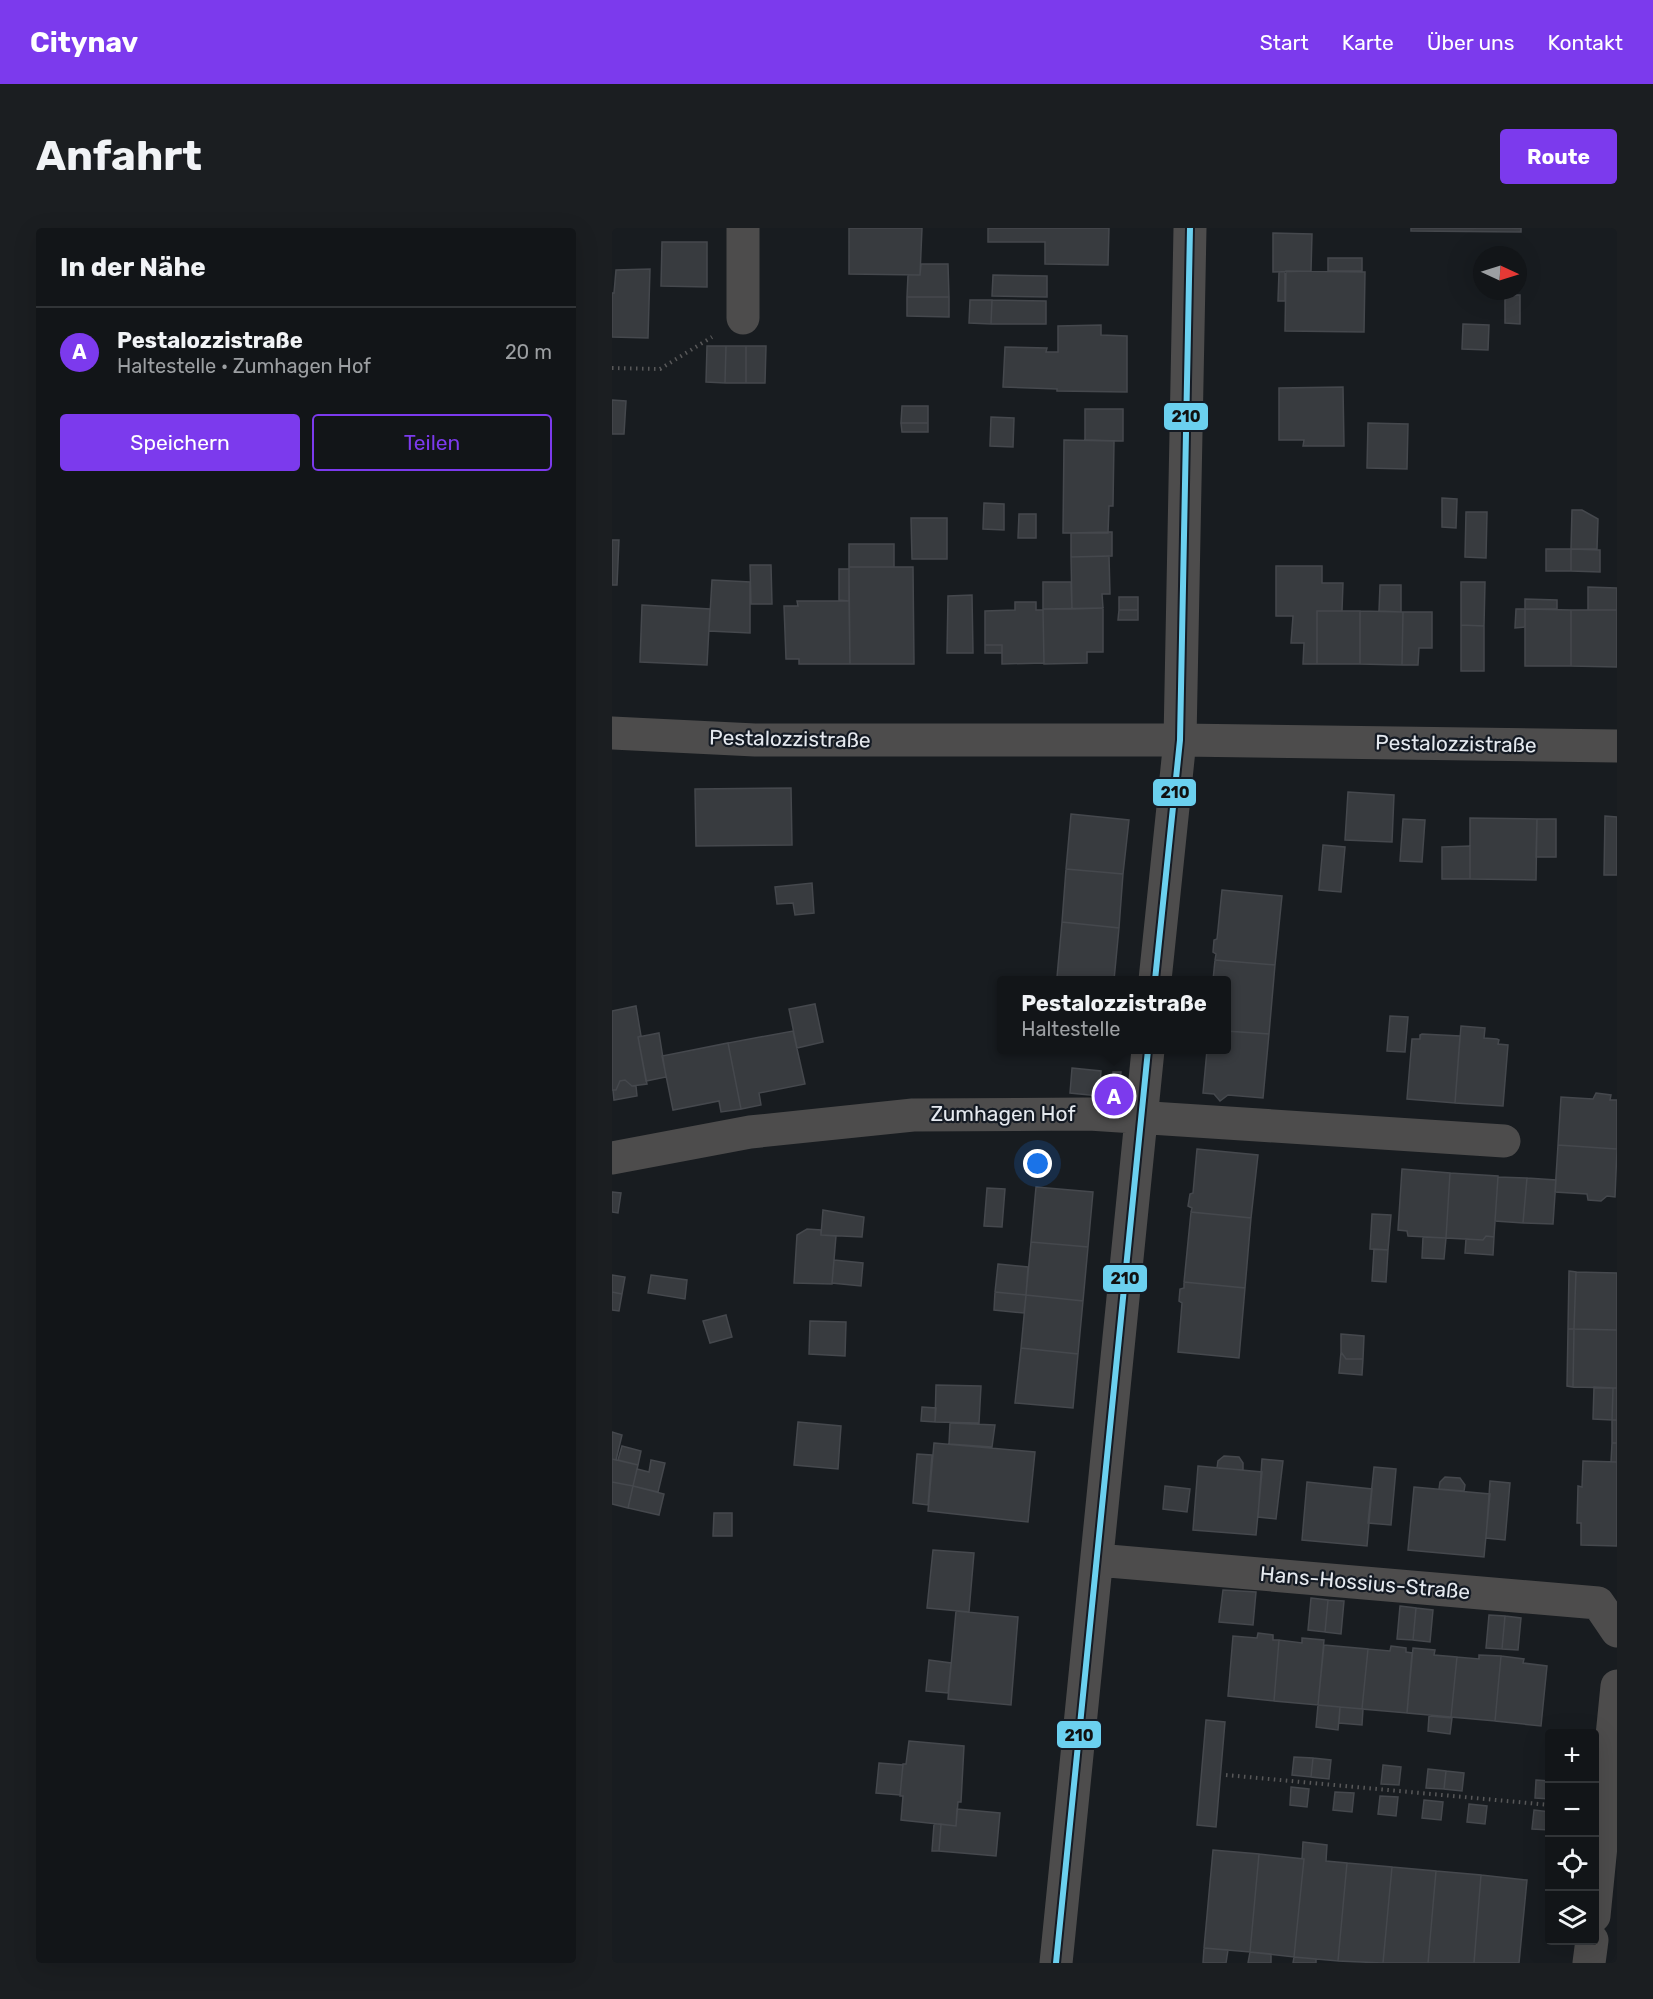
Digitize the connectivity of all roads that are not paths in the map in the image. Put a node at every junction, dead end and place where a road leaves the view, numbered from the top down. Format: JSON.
{"nodes":[{"id":1,"x":743,"y":228,"type":"edge"},
{"id":2,"x":1191,"y":228,"type":"edge"},
{"id":3,"x":743,"y":318,"type":"road end"},
{"id":4,"x":612,"y":733,"type":"edge"},
{"id":5,"x":1180,"y":740,"type":"junction"},
{"id":6,"x":1617,"y":746,"type":"edge"},
{"id":7,"x":1156,"y":976,"type":"edge"},
{"id":8,"x":1148,"y":1054,"type":"edge"},
{"id":9,"x":1140,"y":1118,"type":"junction"},
{"id":10,"x":1504,"y":1141,"type":"dead end"},
{"id":11,"x":612,"y":1158,"type":"edge"},
{"id":12,"x":1097,"y":1560,"type":"junction"},
{"id":13,"x":1617,"y":1631,"type":"edge"},
{"id":14,"x":1617,"y":1686,"type":"edge"},
{"id":15,"x":1596,"y":1891,"type":"edge"},
{"id":16,"x":1591,"y":1945,"type":"edge"},
{"id":17,"x":1056,"y":1963,"type":"edge"},
{"id":18,"x":1589,"y":1963,"type":"edge"}],
"edges":[{"from":1,"to":3,"type":"street"},
{"from":2,"to":5,"type":"street"},
{"from":4,"to":5,"type":"street","name":"Pestalozzistraße"},
{"from":5,"to":6,"type":"street","name":"Pestalozzistraße"},
{"from":5,"to":7,"type":"street"},
{"from":8,"to":9,"type":"street"},
{"from":9,"to":10,"type":"street","name":"Zumhagen Hof"},
{"from":9,"to":11,"type":"street","name":"Zumhagen Hof"},
{"from":9,"to":12,"type":"street"},
{"from":12,"to":13,"type":"street","name":"Hans-Hossius-Straße"},
{"from":12,"to":17,"type":"street"},
{"from":14,"to":15,"type":"street"},
{"from":16,"to":18,"type":"street"}]}
